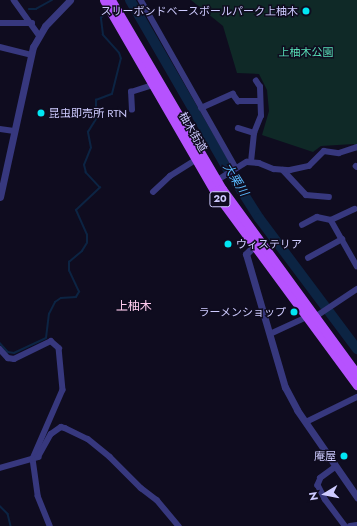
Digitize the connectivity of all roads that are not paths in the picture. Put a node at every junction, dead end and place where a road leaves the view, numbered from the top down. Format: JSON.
{"nodes":[{"id":1,"x":14,"y":0,"type":"edge"},
{"id":2,"x":70,"y":0,"type":"edge"},
{"id":3,"x":104,"y":0,"type":"edge"},
{"id":4,"x":111,"y":0,"type":"edge"},
{"id":5,"x":141,"y":0,"type":"edge"},
{"id":6,"x":0,"y":23,"type":"edge"},
{"id":7,"x":32,"y":23,"type":"junction"},
{"id":8,"x":39,"y":35,"type":"junction"},
{"id":9,"x":0,"y":47,"type":"edge"},
{"id":10,"x":30,"y":54,"type":"junction"},
{"id":11,"x":256,"y":81,"type":"dead end"},
{"id":12,"x":152,"y":85,"type":"junction"},
{"id":13,"x":260,"y":101,"type":"junction"},
{"id":14,"x":201,"y":108,"type":"junction"},
{"id":15,"x":132,"y":110,"type":"dead end"},
{"id":16,"x":238,"y":128,"type":"dead end"},
{"id":17,"x":0,"y":129,"type":"edge"},
{"id":18,"x":14,"y":130,"type":"junction"},
{"id":19,"x":254,"y":133,"type":"junction"},
{"id":20,"x":357,"y":147,"type":"edge"},
{"id":21,"x":196,"y":160,"type":"junction"},
{"id":22,"x":251,"y":162,"type":"junction"},
{"id":23,"x":235,"y":169,"type":"junction"},
{"id":24,"x":283,"y":170,"type":"junction"},
{"id":25,"x":220,"y":178,"type":"junction"},
{"id":26,"x":2,"y":180,"type":"edge"},
{"id":27,"x":153,"y":192,"type":"dead end"},
{"id":28,"x":0,"y":197,"type":"edge"},
{"id":29,"x":329,"y":197,"type":"dead end"},
{"id":30,"x":356,"y":209,"type":"dead end"},
{"id":31,"x":332,"y":220,"type":"junction"},
{"id":32,"x":302,"y":225,"type":"dead end"},
{"id":33,"x":342,"y":239,"type":"junction"},
{"id":34,"x":256,"y":243,"type":"junction"},
{"id":35,"x":308,"y":258,"type":"dead end"},
{"id":36,"x":357,"y":266,"type":"edge"},
{"id":37,"x":357,"y":289,"type":"edge"},
{"id":38,"x":314,"y":315,"type":"junction"},
{"id":39,"x":270,"y":334,"type":"junction"},
{"id":40,"x":0,"y":349,"type":"edge"},
{"id":41,"x":357,"y":374,"type":"edge"},
{"id":42,"x":357,"y":385,"type":"edge"},
{"id":43,"x":357,"y":397,"type":"edge"},
{"id":44,"x":306,"y":422,"type":"junction"},
{"id":45,"x":33,"y":459,"type":"junction"},
{"id":46,"x":336,"y":467,"type":"junction"},
{"id":47,"x":0,"y":468,"type":"edge"},
{"id":48,"x":357,"y":496,"type":"edge"},
{"id":49,"x":357,"y":525,"type":"edge"},
{"id":50,"x":50,"y":526,"type":"edge"},
{"id":51,"x":178,"y":526,"type":"edge"},
{"id":52,"x":345,"y":526,"type":"edge"},
{"id":53,"x":350,"y":526,"type":"edge"}],
"edges":[{"from":1,"to":7,"type":"street"},
{"from":2,"to":8,"type":"street"},
{"from":3,"to":12,"type":"main road","name":"柚木街道","number":"20"},
{"from":4,"to":25,"type":"main road","name":"柚木街道","number":"20"},
{"from":5,"to":14,"type":"street"},
{"from":6,"to":7,"type":"street"},
{"from":7,"to":8,"type":"street"},
{"from":8,"to":10,"type":"street"},
{"from":9,"to":10,"type":"street"},
{"from":10,"to":18,"type":"street"},
{"from":11,"to":13,"type":"street"},
{"from":12,"to":15,"type":"street"},
{"from":12,"to":21,"type":"main road","name":"柚木街道","number":"20"},
{"from":13,"to":14,"type":"street"},
{"from":13,"to":19,"type":"street"},
{"from":14,"to":23,"type":"street"},
{"from":16,"to":19,"type":"street"},
{"from":17,"to":18,"type":"street"},
{"from":18,"to":26,"type":"street"},
{"from":19,"to":22,"type":"street"},
{"from":20,"to":24,"type":"street"},
{"from":21,"to":27,"type":"street"},
{"from":21,"to":34,"type":"main road","name":"柚木街道","number":"20"},
{"from":22,"to":23,"type":"street"},
{"from":22,"to":24,"type":"street"},
{"from":23,"to":25,"type":"street"},
{"from":24,"to":29,"type":"street"},
{"from":25,"to":34,"type":"main road","name":"柚木街道","number":"20"},
{"from":26,"to":28,"type":"street"},
{"from":30,"to":31,"type":"street"},
{"from":31,"to":32,"type":"street"},
{"from":31,"to":33,"type":"street"},
{"from":33,"to":35,"type":"street"},
{"from":33,"to":36,"type":"street"},
{"from":34,"to":38,"type":"main road","name":"柚木街道","number":"20"},
{"from":34,"to":39,"type":"street"},
{"from":37,"to":38,"type":"street"},
{"from":38,"to":39,"type":"street"},
{"from":38,"to":41,"type":"main road","name":"柚木街道","number":"20"},
{"from":38,"to":42,"type":"main road","name":"柚木街道","number":"20"},
{"from":39,"to":44,"type":"street"},
{"from":40,"to":45,"type":"street"},
{"from":43,"to":44,"type":"street"},
{"from":44,"to":46,"type":"street"},
{"from":45,"to":47,"type":"street"},
{"from":45,"to":50,"type":"street"},
{"from":45,"to":51,"type":"street"},
{"from":46,"to":48,"type":"street"},
{"from":46,"to":52,"type":"street"},
{"from":49,"to":53,"type":"street"}]}
